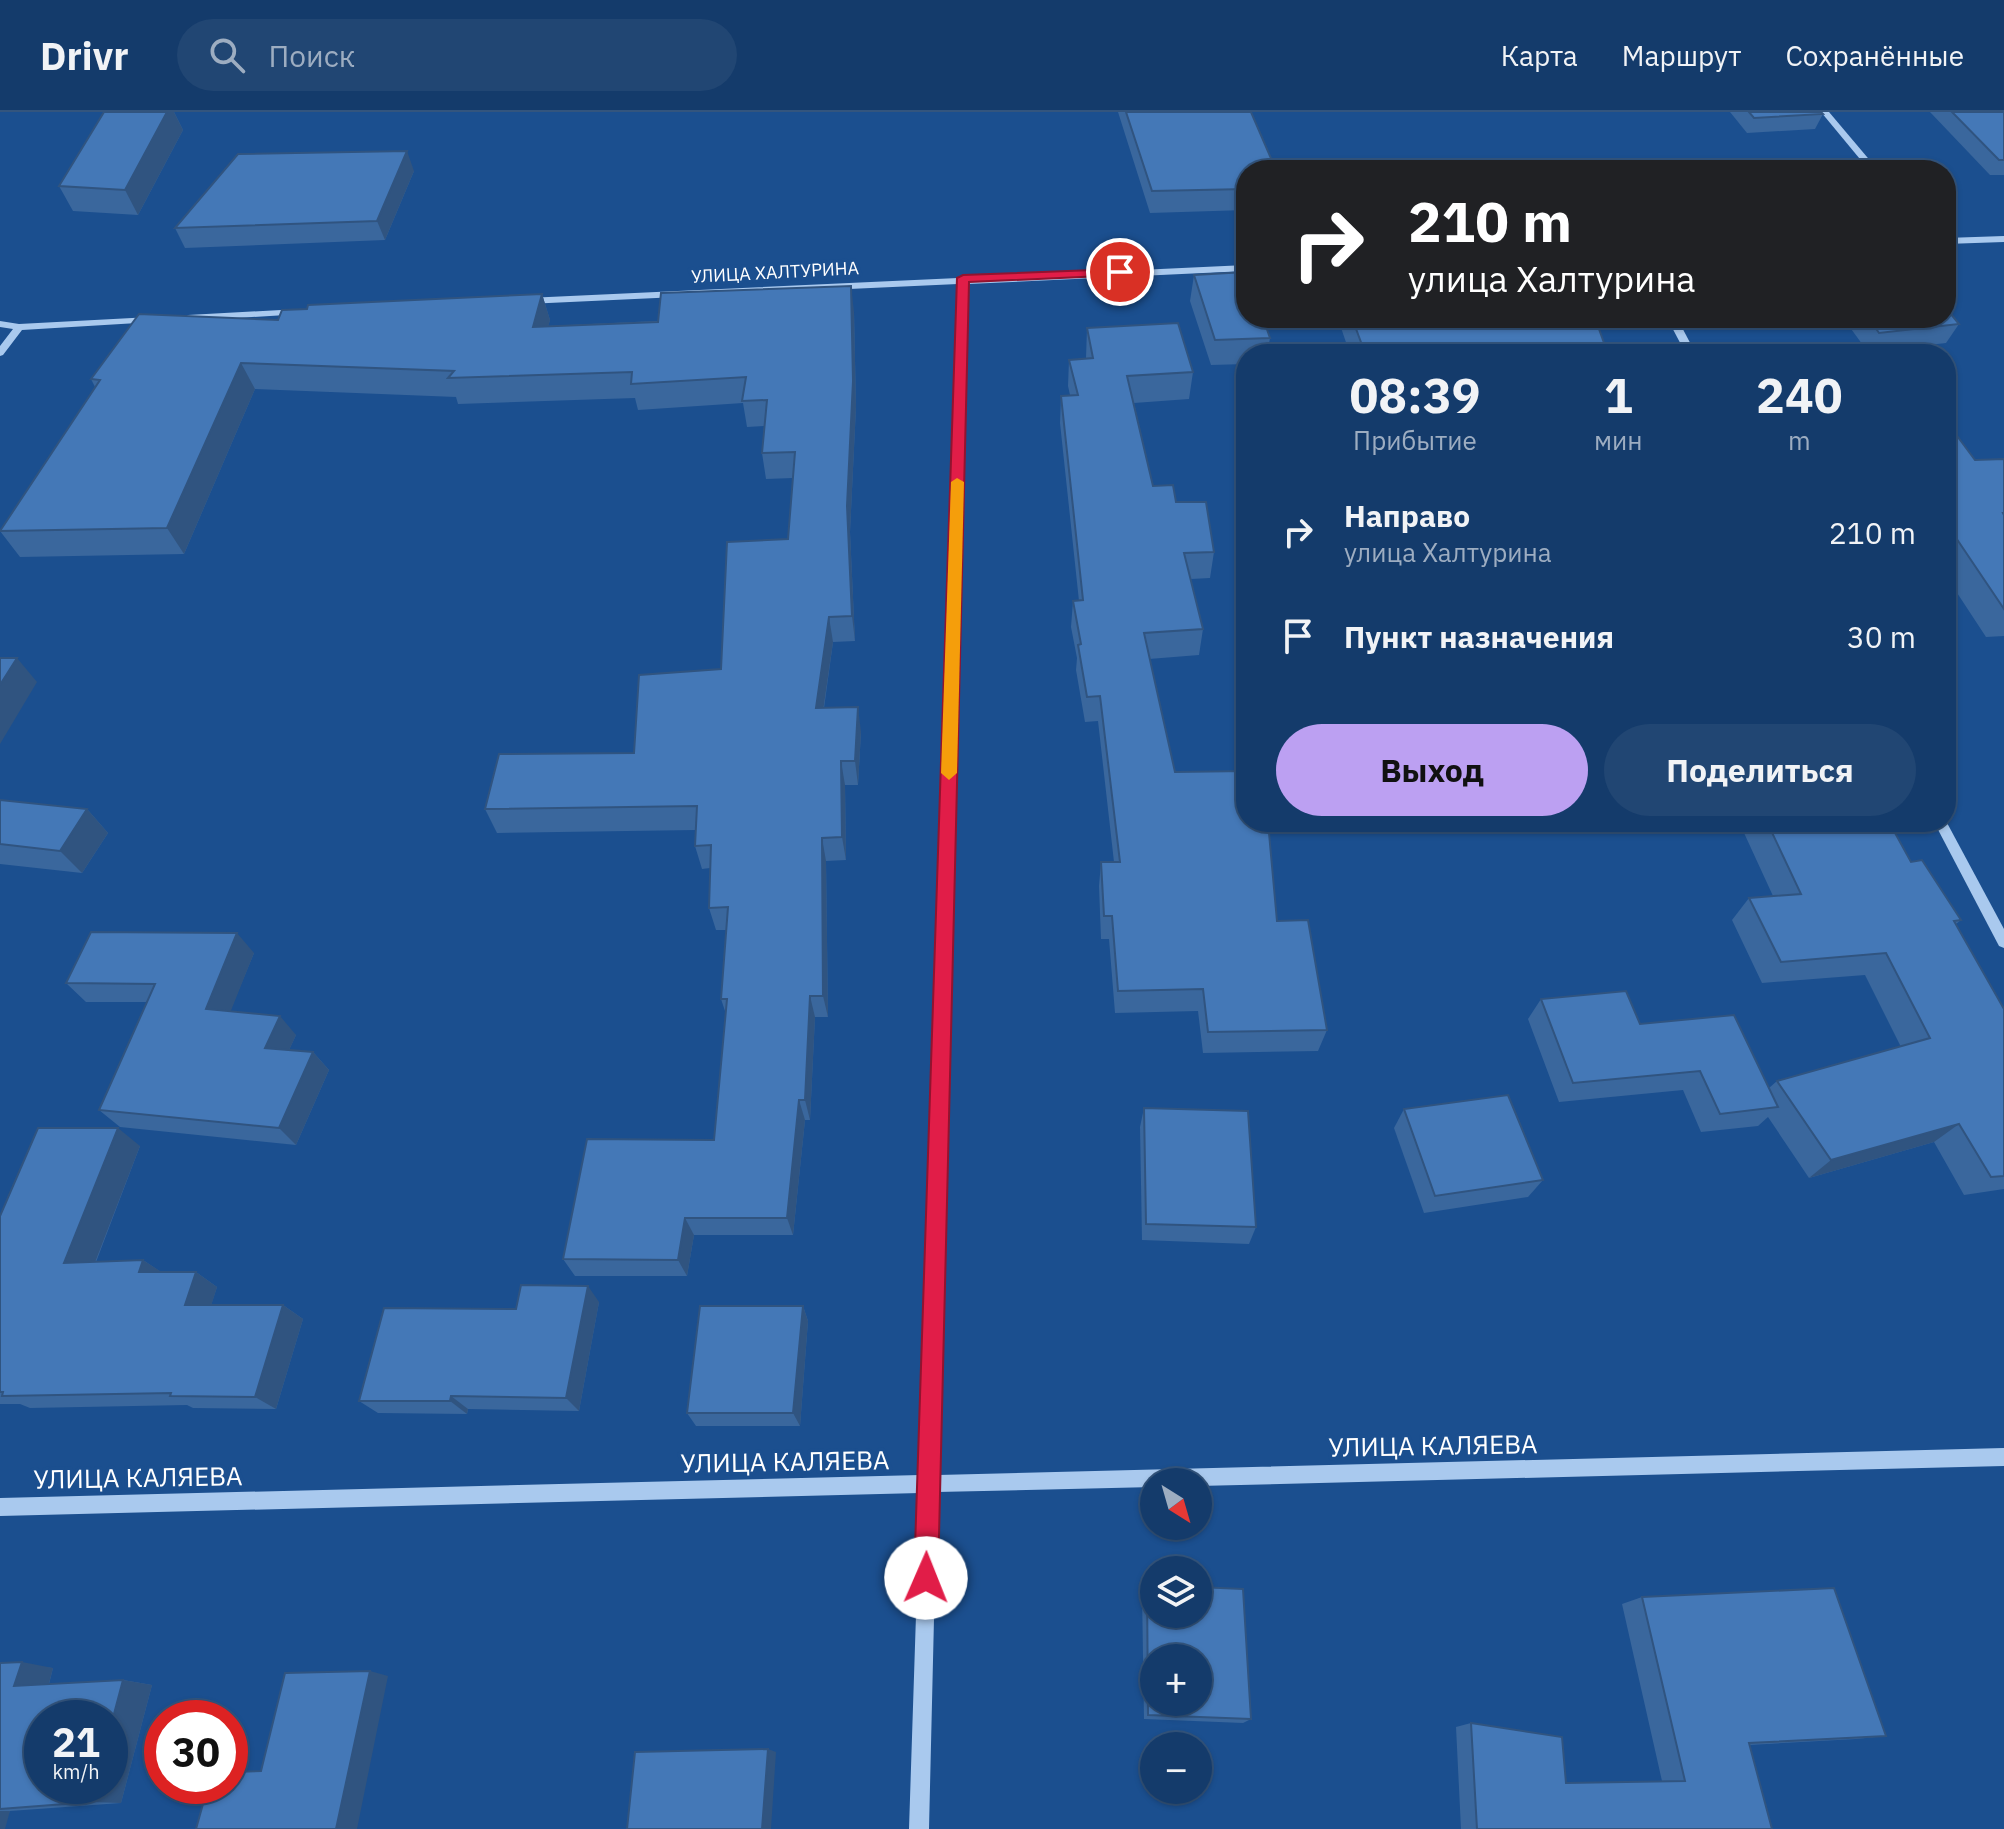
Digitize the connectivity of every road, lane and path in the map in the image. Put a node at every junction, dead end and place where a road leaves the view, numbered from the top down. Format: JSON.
{"nodes":[{"id":1,"x":1825,"y":112,"type":"edge"},
{"id":2,"x":1866,"y":160,"type":"edge"},
{"id":3,"x":2004,"y":239,"type":"edge"},
{"id":4,"x":1956,"y":241,"type":"edge"},
{"id":5,"x":1236,"y":268,"type":"edge"},
{"id":6,"x":963,"y":278,"type":"junction"},
{"id":7,"x":507,"y":302,"type":"edge"},
{"id":8,"x":318,"y":311,"type":"edge"},
{"id":9,"x":161,"y":319,"type":"edge"},
{"id":10,"x":176,"y":319,"type":"edge"},
{"id":11,"x":0,"y":324,"type":"edge"},
{"id":12,"x":19,"y":327,"type":"junction"},
{"id":13,"x":0,"y":353,"type":"edge"},
{"id":14,"x":1945,"y":832,"type":"edge"},
{"id":15,"x":2004,"y":942,"type":"edge"},
{"id":16,"x":2004,"y":1457,"type":"edge"},
{"id":17,"x":928,"y":1483,"type":"junction"},
{"id":18,"x":0,"y":1507,"type":"edge"},
{"id":19,"x":919,"y":1829,"type":"edge"}],
"edges":[{"from":1,"to":2,"type":"street"},
{"from":3,"to":4,"type":"street"},
{"from":5,"to":6,"type":"street","name":"УЛИЦА ХАЛТУРИНА"},
{"from":6,"to":7,"type":"street","name":"УЛИЦА ХАЛТУРИНА"},
{"from":6,"to":17,"type":"street"},
{"from":8,"to":10,"type":"street"},
{"from":9,"to":12,"type":"street"},
{"from":11,"to":12,"type":"street"},
{"from":12,"to":13,"type":"street"},
{"from":14,"to":15,"type":"street"},
{"from":16,"to":17,"type":"street","name":"УЛИЦА КАЛЯЕВА"},
{"from":17,"to":18,"type":"street","name":"УЛИЦА КАЛЯЕВА"},
{"from":17,"to":19,"type":"street"}]}
